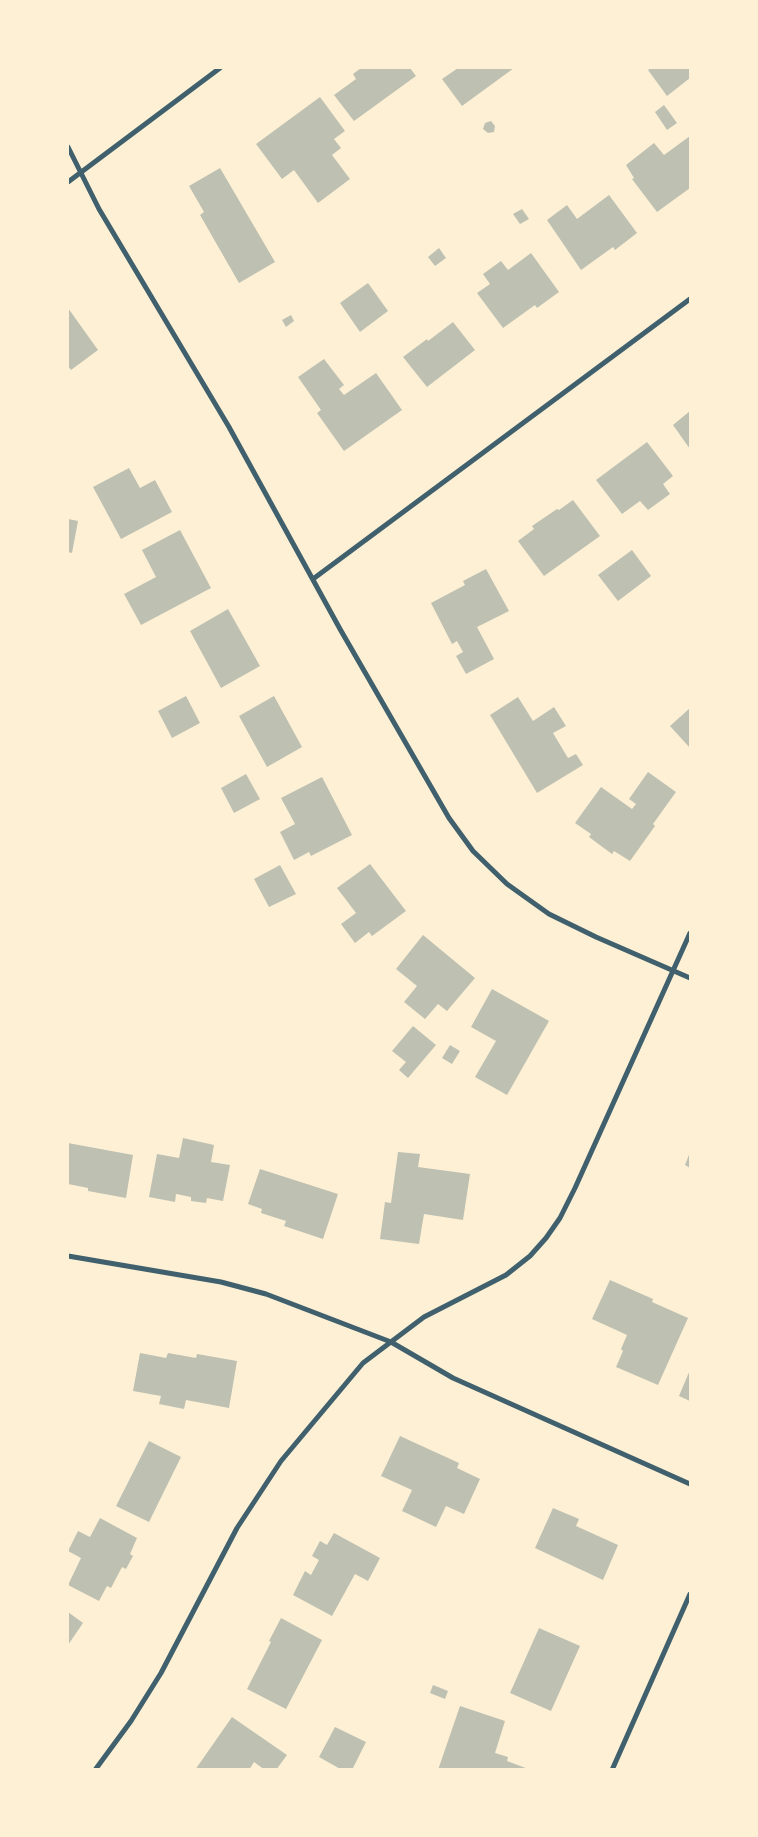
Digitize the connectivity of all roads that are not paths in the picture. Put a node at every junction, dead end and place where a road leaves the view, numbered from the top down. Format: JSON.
{"nodes":[{"id":1,"x":220,"y":68,"type":"edge"},
{"id":2,"x":68,"y":147,"type":"edge"},
{"id":3,"x":81,"y":173,"type":"junction"},
{"id":4,"x":68,"y":182,"type":"edge"},
{"id":5,"x":690,"y":299,"type":"edge"},
{"id":6,"x":313,"y":579,"type":"junction"},
{"id":7,"x":690,"y":933,"type":"edge"},
{"id":8,"x":673,"y":971,"type":"junction"},
{"id":9,"x":690,"y":978,"type":"edge"},
{"id":10,"x":68,"y":1256,"type":"edge"},
{"id":11,"x":391,"y":1342,"type":"junction"},
{"id":12,"x":690,"y":1484,"type":"edge"},
{"id":13,"x":690,"y":1594,"type":"edge"},
{"id":14,"x":95,"y":1770,"type":"edge"},
{"id":15,"x":612,"y":1770,"type":"edge"}],
"edges":[{"from":1,"to":3,"type":"street"},
{"from":2,"to":3,"type":"street"},
{"from":3,"to":4,"type":"street"},
{"from":3,"to":6,"type":"street"},
{"from":5,"to":6,"type":"street"},
{"from":6,"to":8,"type":"street"},
{"from":7,"to":8,"type":"street"},
{"from":8,"to":9,"type":"street"},
{"from":8,"to":11,"type":"street"},
{"from":10,"to":11,"type":"street"},
{"from":11,"to":12,"type":"street"},
{"from":11,"to":14,"type":"street"},
{"from":13,"to":15,"type":"street"}]}
